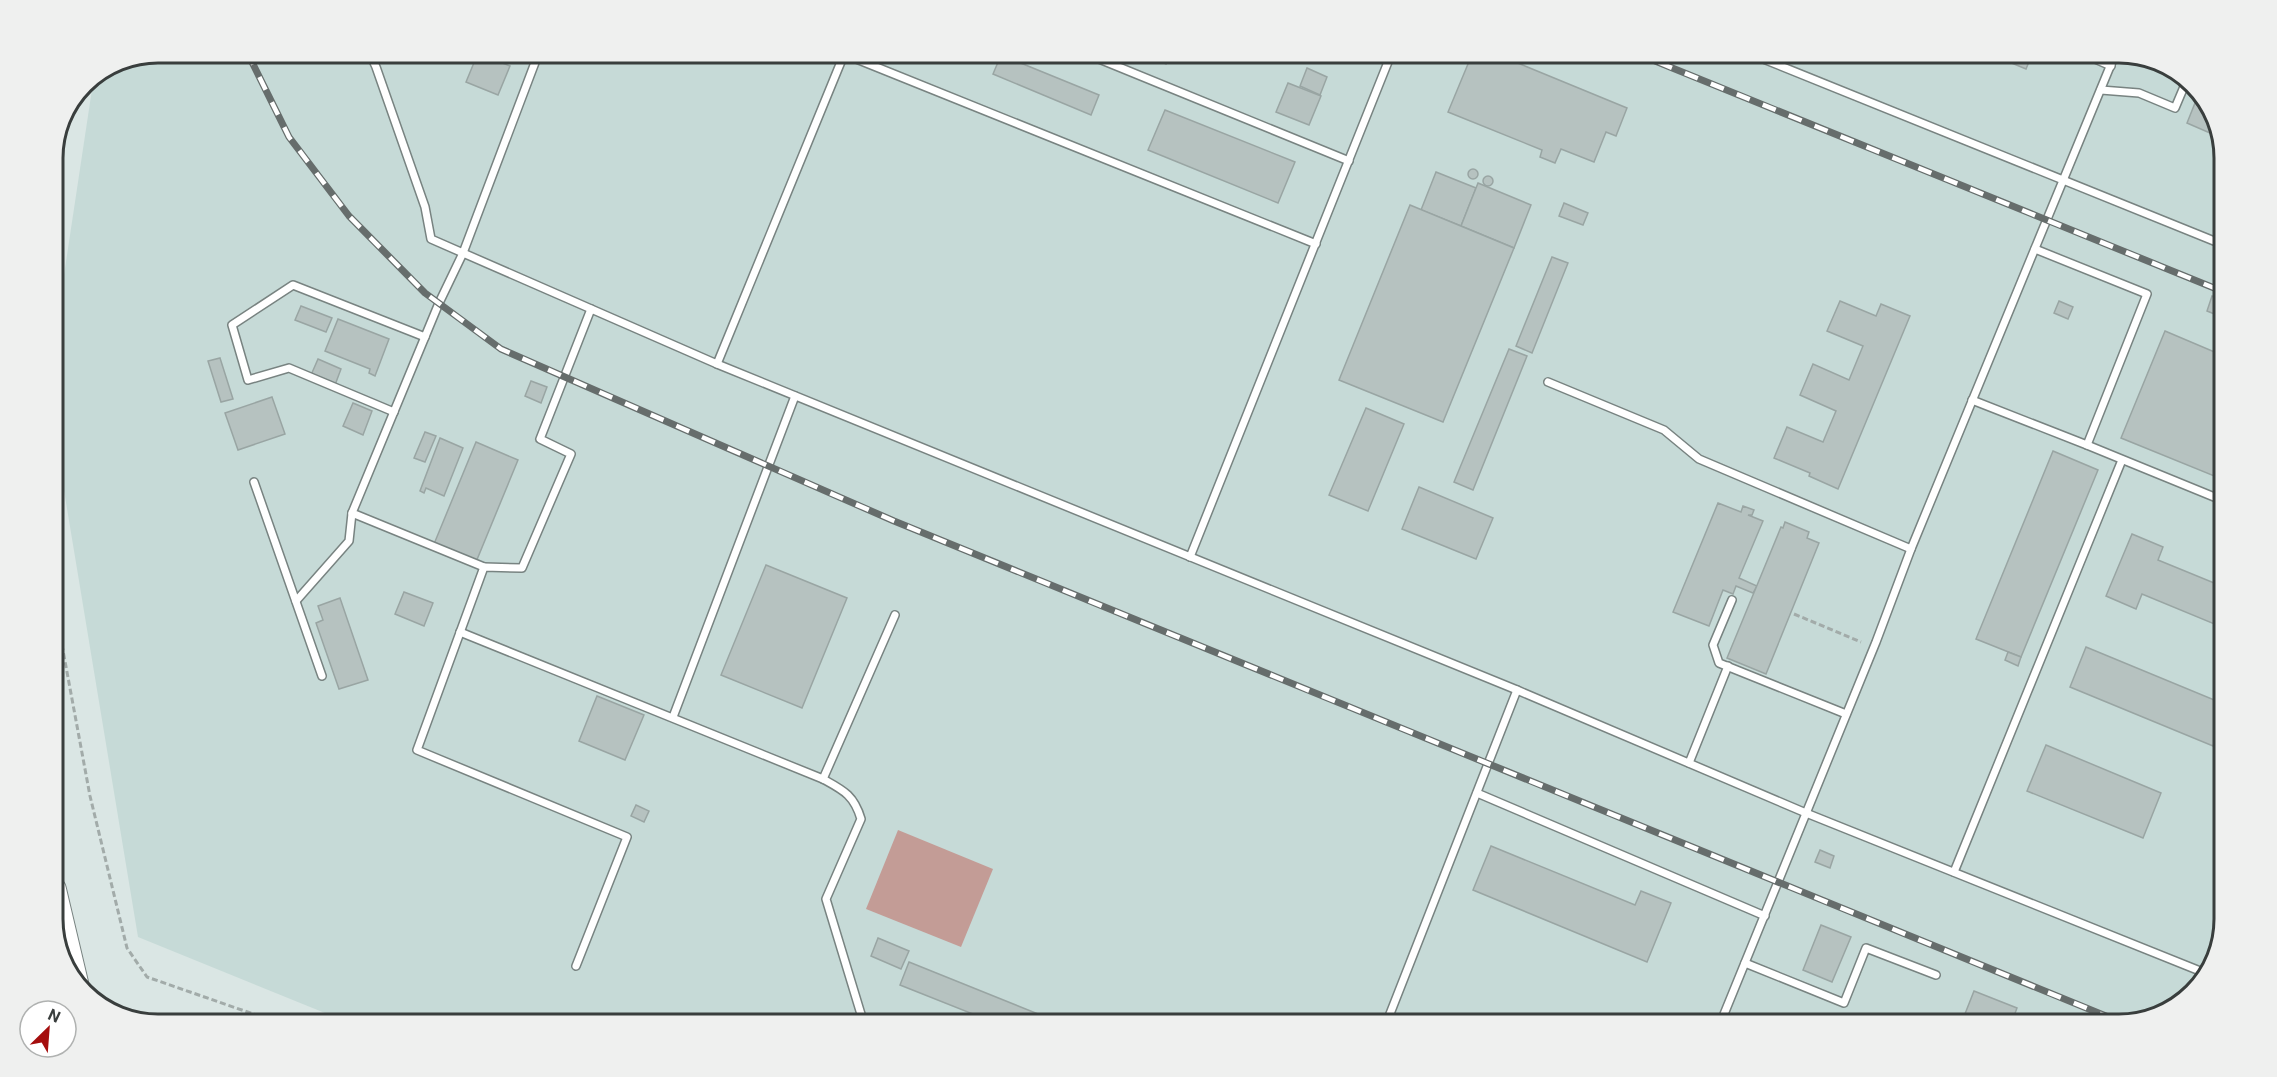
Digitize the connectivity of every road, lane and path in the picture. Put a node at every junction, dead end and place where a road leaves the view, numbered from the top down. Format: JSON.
{"nodes":[{"id":1,"x":374,"y":63,"type":"edge"},
{"id":2,"x":535,"y":63,"type":"edge"},
{"id":3,"x":840,"y":63,"type":"edge"},
{"id":4,"x":869,"y":63,"type":"edge"},
{"id":5,"x":1109,"y":63,"type":"edge"},
{"id":6,"x":1388,"y":63,"type":"edge"},
{"id":7,"x":1773,"y":63,"type":"edge"},
{"id":8,"x":2104,"y":63,"type":"edge"},
{"id":9,"x":2112,"y":63,"type":"edge"},
{"id":10,"x":2111,"y":66,"type":"junction"},
{"id":11,"x":2183,"y":89,"type":"edge"},
{"id":12,"x":2101,"y":90,"type":"junction"},
{"id":13,"x":1349,"y":161,"type":"junction"},
{"id":14,"x":2063,"y":180,"type":"junction"},
{"id":15,"x":2214,"y":241,"type":"edge"},
{"id":16,"x":1316,"y":244,"type":"junction"},
{"id":17,"x":2035,"y":249,"type":"junction"},
{"id":18,"x":463,"y":253,"type":"junction"},
{"id":19,"x":591,"y":309,"type":"junction"},
{"id":20,"x":425,"y":338,"type":"junction"},
{"id":21,"x":717,"y":364,"type":"junction"},
{"id":22,"x":1548,"y":382,"type":"dead end"},
{"id":23,"x":795,"y":396,"type":"junction"},
{"id":24,"x":1972,"y":400,"type":"junction"},
{"id":25,"x":394,"y":412,"type":"junction"},
{"id":26,"x":2087,"y":446,"type":"junction"},
{"id":27,"x":2122,"y":460,"type":"junction"},
{"id":28,"x":254,"y":482,"type":"dead end"},
{"id":29,"x":2214,"y":497,"type":"edge"},
{"id":30,"x":352,"y":513,"type":"junction"},
{"id":31,"x":1911,"y":549,"type":"junction"},
{"id":32,"x":1190,"y":557,"type":"junction"},
{"id":33,"x":484,"y":567,"type":"junction"},
{"id":34,"x":1731,"y":600,"type":"dead end"},
{"id":35,"x":296,"y":601,"type":"junction"},
{"id":36,"x":1794,"y":614,"type":"dead end"},
{"id":37,"x":896,"y":615,"type":"dead end"},
{"id":38,"x":460,"y":632,"type":"junction"},
{"id":39,"x":1861,"y":642,"type":"dead end"},
{"id":40,"x":63,"y":651,"type":"edge"},
{"id":41,"x":1728,"y":666,"type":"junction"},
{"id":42,"x":322,"y":676,"type":"dead end"},
{"id":43,"x":1517,"y":690,"type":"junction"},
{"id":44,"x":1846,"y":714,"type":"junction"},
{"id":45,"x":673,"y":717,"type":"junction"},
{"id":46,"x":1689,"y":763,"type":"junction"},
{"id":47,"x":823,"y":779,"type":"junction"},
{"id":48,"x":1477,"y":793,"type":"junction"},
{"id":49,"x":1806,"y":813,"type":"junction"},
{"id":50,"x":1954,"y":872,"type":"junction"},
{"id":51,"x":1766,"y":916,"type":"junction"},
{"id":52,"x":1745,"y":963,"type":"junction"},
{"id":53,"x":576,"y":966,"type":"dead end"},
{"id":54,"x":2198,"y":971,"type":"edge"},
{"id":55,"x":1936,"y":975,"type":"dead end"},
{"id":56,"x":253,"y":1014,"type":"edge"},
{"id":57,"x":861,"y":1014,"type":"edge"},
{"id":58,"x":1390,"y":1014,"type":"edge"},
{"id":59,"x":1724,"y":1014,"type":"edge"}],
"edges":[{"from":1,"to":18,"type":"lane"},
{"from":2,"to":18,"type":"lane"},
{"from":3,"to":21,"type":"lane"},
{"from":4,"to":16,"type":"lane"},
{"from":5,"to":13,"type":"lane"},
{"from":6,"to":13,"type":"lane"},
{"from":7,"to":14,"type":"lane"},
{"from":8,"to":10,"type":"lane"},
{"from":9,"to":10,"type":"lane"},
{"from":10,"to":12,"type":"lane"},
{"from":11,"to":12,"type":"lane"},
{"from":12,"to":14,"type":"lane"},
{"from":13,"to":16,"type":"lane"},
{"from":14,"to":15,"type":"lane"},
{"from":14,"to":17,"type":"lane"},
{"from":16,"to":32,"type":"lane"},
{"from":17,"to":24,"type":"lane"},
{"from":17,"to":26,"type":"lane"},
{"from":18,"to":19,"type":"lane"},
{"from":18,"to":20,"type":"lane"},
{"from":19,"to":21,"type":"lane"},
{"from":19,"to":33,"type":"lane"},
{"from":20,"to":25,"type":"lane"},
{"from":20,"to":25,"type":"lane"},
{"from":21,"to":23,"type":"lane"},
{"from":22,"to":31,"type":"lane"},
{"from":23,"to":32,"type":"lane"},
{"from":23,"to":45,"type":"lane"},
{"from":24,"to":26,"type":"lane"},
{"from":24,"to":31,"type":"lane"},
{"from":25,"to":30,"type":"lane"},
{"from":26,"to":27,"type":"lane"},
{"from":27,"to":29,"type":"lane"},
{"from":27,"to":50,"type":"lane"},
{"from":28,"to":35,"type":"lane"},
{"from":30,"to":33,"type":"lane"},
{"from":30,"to":35,"type":"lane"},
{"from":31,"to":44,"type":"lane"},
{"from":32,"to":43,"type":"lane"},
{"from":33,"to":38,"type":"lane"},
{"from":34,"to":41,"type":"lane"},
{"from":35,"to":42,"type":"lane"},
{"from":36,"to":39,"type":"path"},
{"from":37,"to":47,"type":"lane"},
{"from":38,"to":45,"type":"lane"},
{"from":38,"to":53,"type":"lane"},
{"from":40,"to":56,"type":"path"},
{"from":41,"to":44,"type":"lane"},
{"from":41,"to":46,"type":"lane"},
{"from":43,"to":46,"type":"lane"},
{"from":43,"to":48,"type":"lane"},
{"from":44,"to":49,"type":"lane"},
{"from":45,"to":47,"type":"lane"},
{"from":46,"to":49,"type":"lane"},
{"from":47,"to":57,"type":"lane"},
{"from":48,"to":51,"type":"lane"},
{"from":48,"to":58,"type":"lane"},
{"from":49,"to":50,"type":"lane"},
{"from":49,"to":51,"type":"lane"},
{"from":50,"to":54,"type":"lane"},
{"from":51,"to":52,"type":"lane"},
{"from":52,"to":55,"type":"lane"},
{"from":52,"to":59,"type":"lane"}]}
